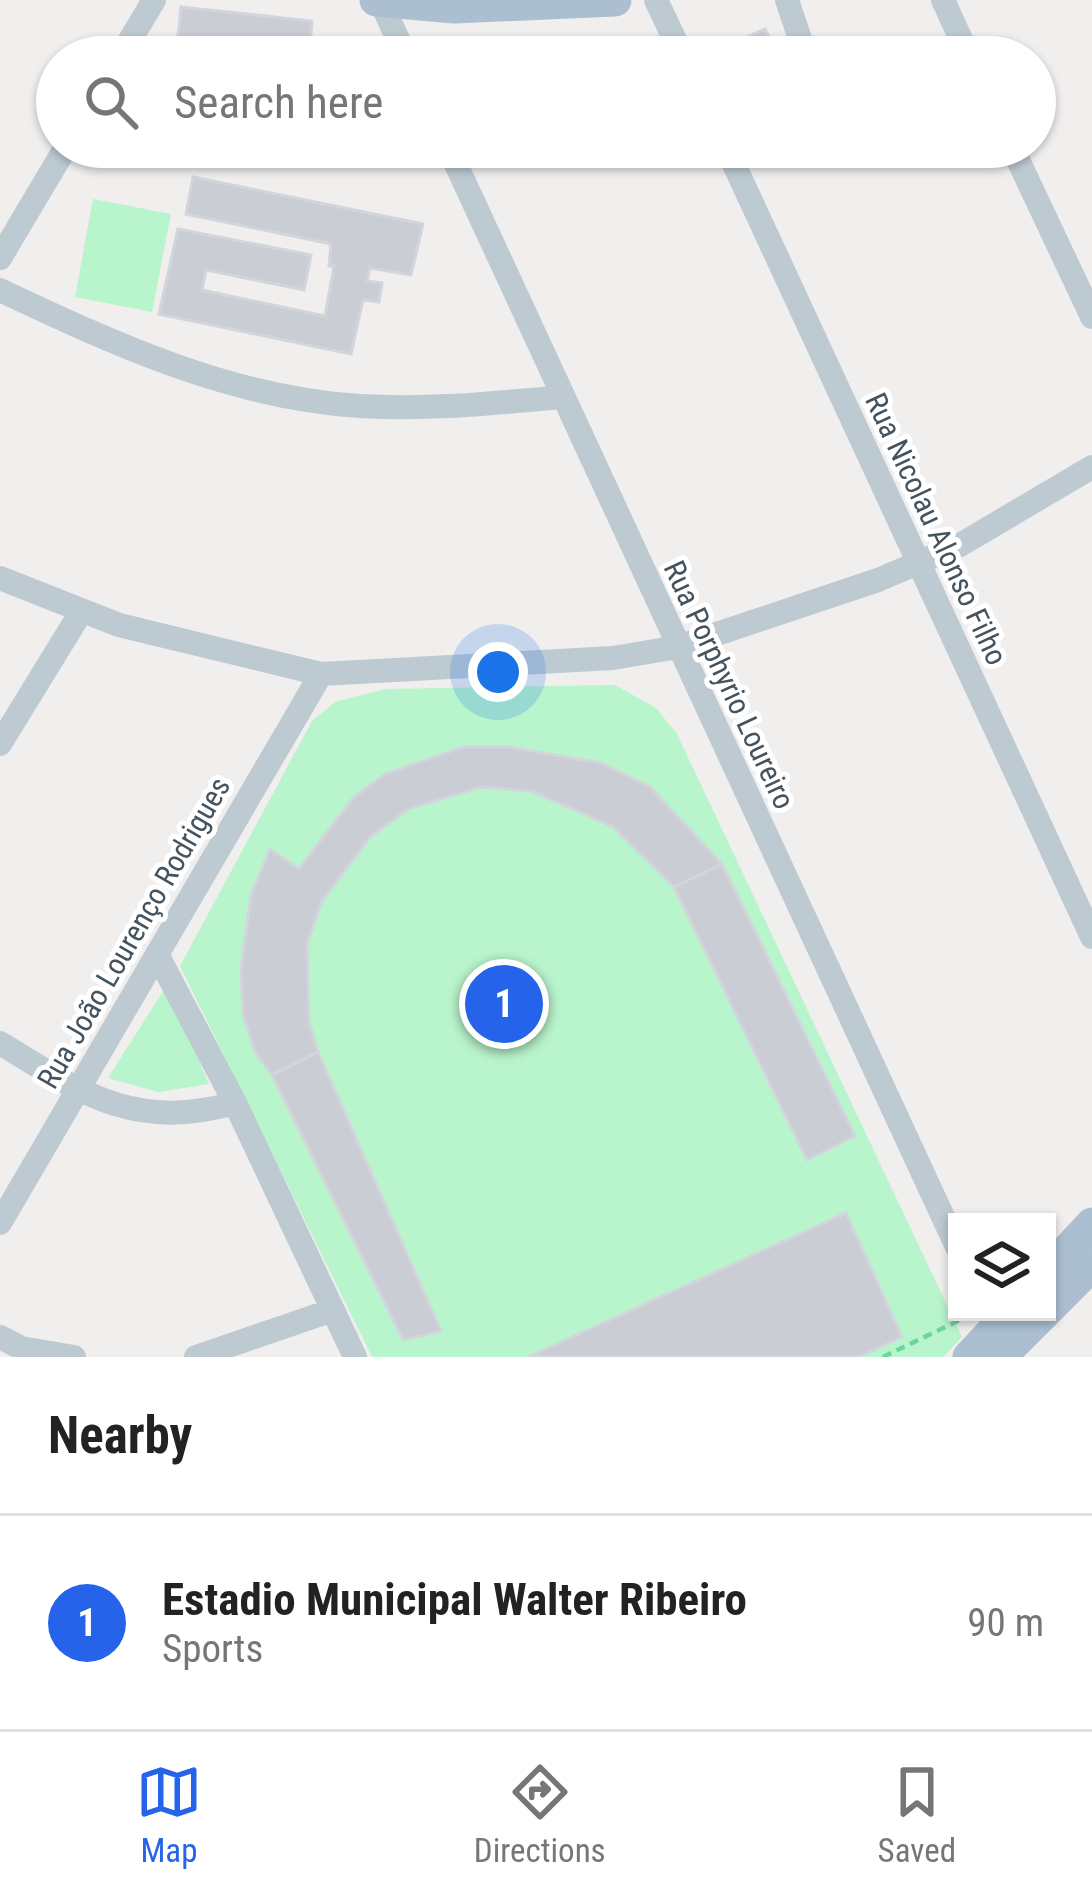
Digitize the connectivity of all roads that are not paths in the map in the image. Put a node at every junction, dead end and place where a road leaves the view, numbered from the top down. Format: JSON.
{"nodes":[{"id":1,"x":154,"y":0,"type":"edge"},
{"id":2,"x":378,"y":0,"type":"edge"},
{"id":3,"x":615,"y":0,"type":"edge"},
{"id":4,"x":656,"y":0,"type":"edge"},
{"id":5,"x":787,"y":0,"type":"edge"},
{"id":6,"x":943,"y":0,"type":"edge"},
{"id":7,"x":133,"y":36,"type":"edge"},
{"id":8,"x":396,"y":36,"type":"edge"},
{"id":9,"x":673,"y":36,"type":"edge"},
{"id":10,"x":799,"y":36,"type":"edge"},
{"id":11,"x":960,"y":36,"type":"edge"},
{"id":12,"x":54,"y":168,"type":"edge"},
{"id":13,"x":458,"y":168,"type":"edge"},
{"id":14,"x":737,"y":168,"type":"edge"},
{"id":15,"x":1022,"y":168,"type":"edge"},
{"id":16,"x":0,"y":258,"type":"edge"},
{"id":17,"x":0,"y":290,"type":"edge"},
{"id":18,"x":1092,"y":317,"type":"edge"},
{"id":19,"x":563,"y":397,"type":"junction"},
{"id":20,"x":1092,"y":467,"type":"edge"},
{"id":21,"x":918,"y":563,"type":"junction"},
{"id":22,"x":0,"y":578,"type":"edge"},
{"id":23,"x":81,"y":612,"type":"junction"},
{"id":24,"x":678,"y":647,"type":"junction"},
{"id":25,"x":321,"y":674,"type":"junction"},
{"id":26,"x":0,"y":744,"type":"edge"},
{"id":27,"x":1092,"y":937,"type":"edge"},
{"id":28,"x":157,"y":954,"type":"junction"},
{"id":29,"x":0,"y":1043,"type":"edge"},
{"id":30,"x":77,"y":1091,"type":"junction"},
{"id":31,"x":235,"y":1103,"type":"junction"},
{"id":32,"x":0,"y":1223,"type":"edge"},
{"id":33,"x":1092,"y":1224,"type":"edge"},
{"id":34,"x":948,"y":1228,"type":"edge"},
{"id":35,"x":1056,"y":1262,"type":"edge"},
{"id":36,"x":1092,"y":1265,"type":"edge"},
{"id":37,"x":1056,"y":1301,"type":"edge"},
{"id":38,"x":333,"y":1310,"type":"junction"},
{"id":39,"x":998,"y":1333,"type":"edge"},
{"id":40,"x":0,"y":1336,"type":"edge"},
{"id":41,"x":74,"y":1357,"type":"edge"},
{"id":42,"x":196,"y":1357,"type":"edge"},
{"id":43,"x":355,"y":1357,"type":"edge"},
{"id":44,"x":969,"y":1357,"type":"edge"}],
"edges":[{"from":1,"to":7,"type":"street"},
{"from":2,"to":3,"type":"main road"},
{"from":2,"to":8,"type":"street"},
{"from":4,"to":9,"type":"street"},
{"from":5,"to":10,"type":"street"},
{"from":6,"to":11,"type":"street"},
{"from":12,"to":16,"type":"street"},
{"from":13,"to":19,"type":"street","name":"Rua Porphyrio Loureiro"},
{"from":14,"to":21,"type":"street","name":"Rua Nicolau Alonso Filho"},
{"from":15,"to":18,"type":"street"},
{"from":17,"to":19,"type":"street"},
{"from":19,"to":24,"type":"street","name":"Rua Porphyrio Loureiro"},
{"from":20,"to":21,"type":"street"},
{"from":21,"to":24,"type":"street"},
{"from":21,"to":27,"type":"street","name":"Rua Nicolau Alonso Filho"},
{"from":22,"to":23,"type":"street"},
{"from":23,"to":25,"type":"street"},
{"from":23,"to":26,"type":"street"},
{"from":24,"to":25,"type":"street"},
{"from":24,"to":34,"type":"street","name":"Rua Porphyrio Loureiro"},
{"from":25,"to":28,"type":"street","name":"Rua João Lourenço Rodrigues"},
{"from":28,"to":30,"type":"street","name":"Rua João Lourenço Rodrigues"},
{"from":28,"to":31,"type":"street"},
{"from":29,"to":30,"type":"street"},
{"from":30,"to":31,"type":"street"},
{"from":30,"to":32,"type":"street","name":"Rua João Lourenço Rodrigues"},
{"from":31,"to":38,"type":"street"},
{"from":33,"to":35,"type":"main road"},
{"from":36,"to":37,"type":"main road"},
{"from":38,"to":42,"type":"street"},
{"from":38,"to":43,"type":"street"},
{"from":39,"to":44,"type":"main road"},
{"from":40,"to":41,"type":"street"}]}
